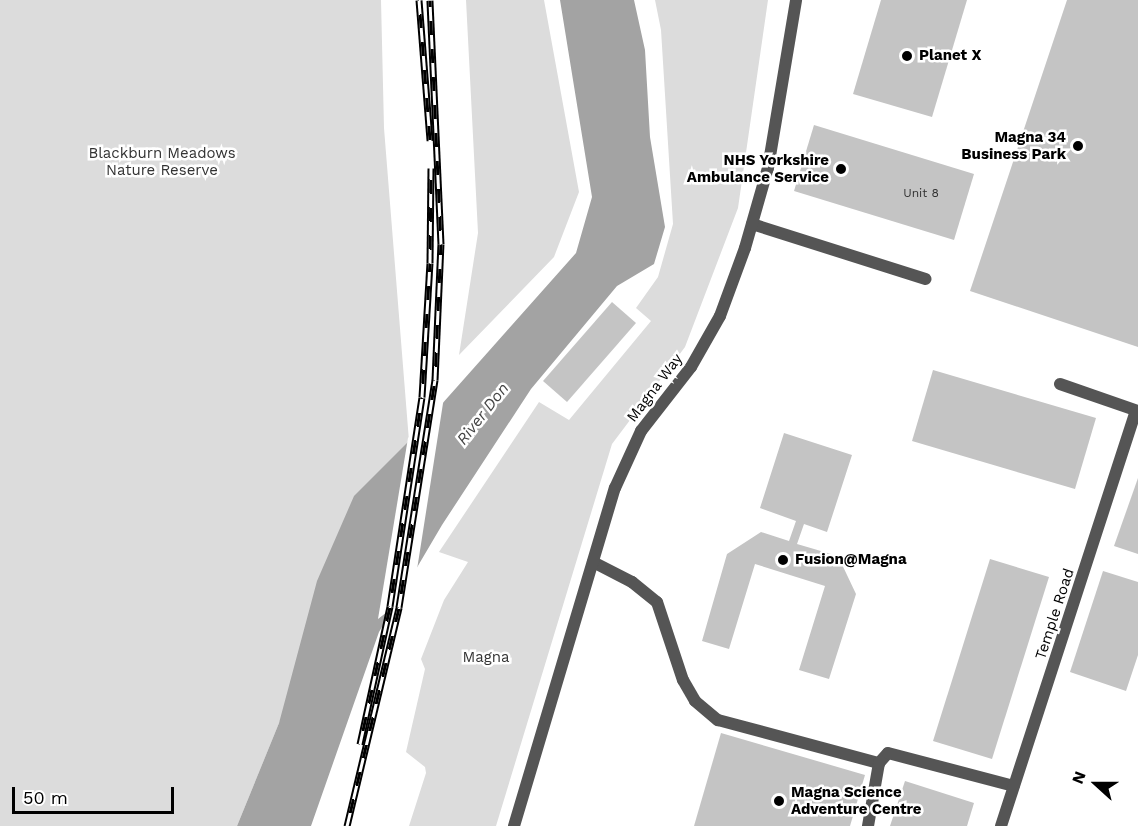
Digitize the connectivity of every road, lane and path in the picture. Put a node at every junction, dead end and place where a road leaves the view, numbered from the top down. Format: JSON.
{"nodes":[{"id":1,"x":796,"y":0,"type":"edge"},
{"id":2,"x":752,"y":224,"type":"junction"},
{"id":3,"x":925,"y":279,"type":"dead end"},
{"id":4,"x":1060,"y":384,"type":"dead end"},
{"id":5,"x":1137,"y":411,"type":"edge"},
{"id":6,"x":593,"y":562,"type":"junction"},
{"id":7,"x":879,"y":763,"type":"junction"},
{"id":8,"x":1014,"y":786,"type":"junction"},
{"id":9,"x":514,"y":826,"type":"edge"},
{"id":10,"x":868,"y":826,"type":"edge"},
{"id":11,"x":1001,"y":826,"type":"edge"}],
"edges":[{"from":1,"to":2,"type":"street","name":"Magna Way"},
{"from":2,"to":3,"type":"street"},
{"from":2,"to":6,"type":"street","name":"Magna Way"},
{"from":4,"to":5,"type":"street"},
{"from":5,"to":8,"type":"street","name":"Temple Road"},
{"from":6,"to":7,"type":"street"},
{"from":6,"to":9,"type":"street","name":"Magna Way"},
{"from":7,"to":8,"type":"street"},
{"from":7,"to":10,"type":"street"},
{"from":8,"to":11,"type":"street","name":"Temple Road"}]}
